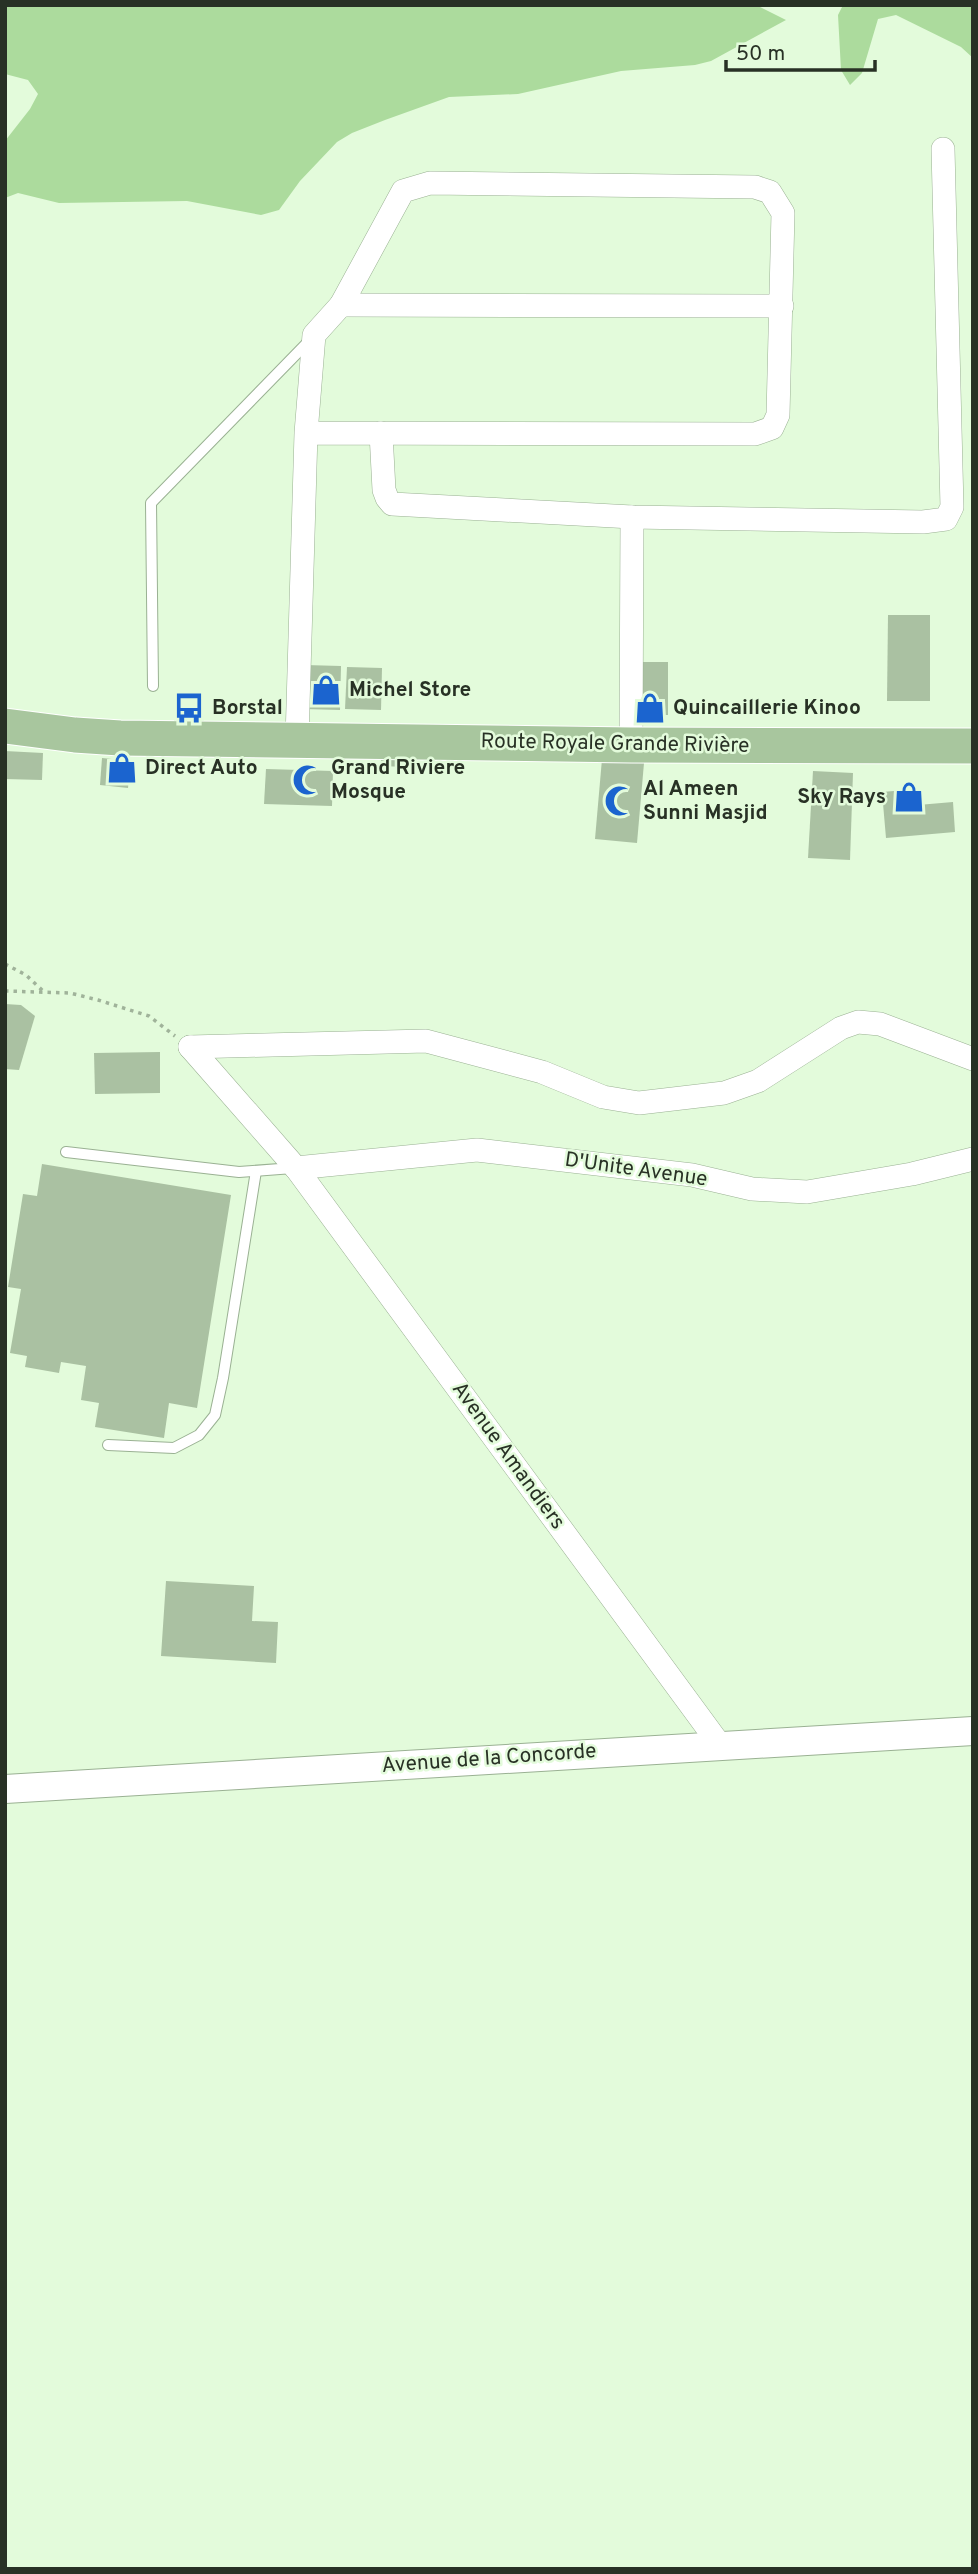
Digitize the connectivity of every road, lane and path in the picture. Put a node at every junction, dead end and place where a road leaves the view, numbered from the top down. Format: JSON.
{"nodes":[{"id":1,"x":943,"y":149,"type":"dead end"},
{"id":2,"x":341,"y":305,"type":"junction"},
{"id":3,"x":782,"y":306,"type":"junction"},
{"id":4,"x":314,"y":335,"type":"junction"},
{"id":5,"x":306,"y":433,"type":"junction"},
{"id":6,"x":382,"y":433,"type":"junction"},
{"id":7,"x":632,"y":517,"type":"junction"},
{"id":8,"x":153,"y":686,"type":"dead end"},
{"id":9,"x":5,"y":726,"type":"edge"},
{"id":10,"x":297,"y":740,"type":"junction"},
{"id":11,"x":631,"y":745,"type":"junction"},
{"id":12,"x":973,"y":746,"type":"edge"},
{"id":13,"x":5,"y":964,"type":"edge"},
{"id":14,"x":5,"y":991,"type":"edge"},
{"id":15,"x":45,"y":992,"type":"junction"},
{"id":16,"x":190,"y":1047,"type":"junction"},
{"id":17,"x":973,"y":1059,"type":"edge"},
{"id":18,"x":66,"y":1153,"type":"dead end"},
{"id":19,"x":973,"y":1159,"type":"edge"},
{"id":20,"x":296,"y":1168,"type":"junction"},
{"id":21,"x":256,"y":1171,"type":"junction"},
{"id":22,"x":108,"y":1445,"type":"dead end"},
{"id":23,"x":973,"y":1731,"type":"edge"},
{"id":24,"x":720,"y":1745,"type":"junction"},
{"id":25,"x":5,"y":1788,"type":"edge"}],
"edges":[{"from":1,"to":7,"type":"street"},
{"from":2,"to":3,"type":"street"},
{"from":2,"to":3,"type":"street"},
{"from":2,"to":4,"type":"street"},
{"from":3,"to":6,"type":"street"},
{"from":4,"to":5,"type":"street"},
{"from":4,"to":8,"type":"lane"},
{"from":5,"to":6,"type":"street"},
{"from":5,"to":10,"type":"street"},
{"from":6,"to":7,"type":"street"},
{"from":7,"to":11,"type":"street"},
{"from":9,"to":10,"type":"main road","name":"Route Royale Grande Rivière"},
{"from":10,"to":11,"type":"main road","name":"Route Royale Grande Rivière"},
{"from":11,"to":12,"type":"main road","name":"Route Royale Grande Rivière"},
{"from":13,"to":15,"type":"path"},
{"from":14,"to":15,"type":"path"},
{"from":15,"to":16,"type":"path"},
{"from":16,"to":17,"type":"street"},
{"from":16,"to":20,"type":"street","name":"Avenue Amandiers"},
{"from":18,"to":21,"type":"lane"},
{"from":19,"to":20,"type":"street","name":"D'Unite Avenue"},
{"from":20,"to":21,"type":"lane"},
{"from":20,"to":24,"type":"street","name":"Avenue Amandiers"},
{"from":21,"to":22,"type":"lane"},
{"from":23,"to":24,"type":"street","name":"Avenue de la Concorde"},
{"from":24,"to":25,"type":"street","name":"Avenue de la Concorde"}]}
